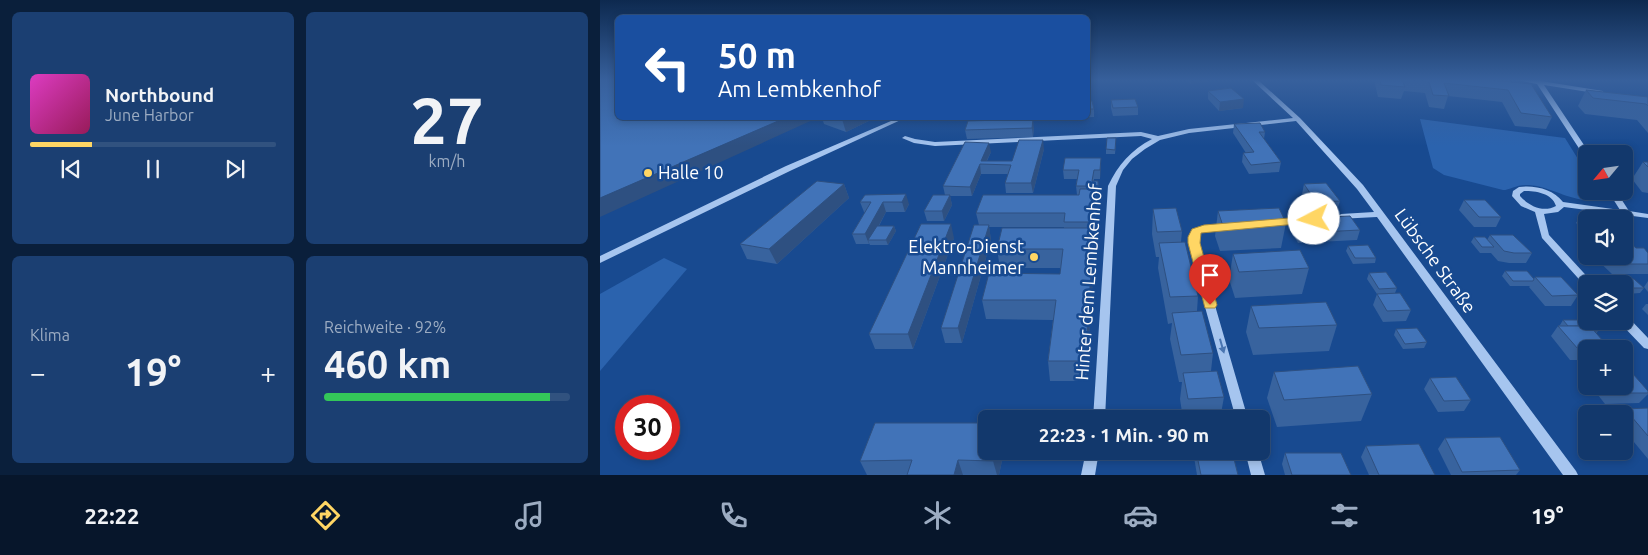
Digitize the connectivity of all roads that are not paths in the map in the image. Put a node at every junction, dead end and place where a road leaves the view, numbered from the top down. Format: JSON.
{"nodes":[{"id":1,"x":1280,"y":102,"type":"edge"},
{"id":2,"x":1552,"y":102,"type":"edge"},
{"id":3,"x":1298,"y":118,"type":"junction"},
{"id":4,"x":897,"y":120,"type":"edge"},
{"id":5,"x":905,"y":138,"type":"dead end"},
{"id":6,"x":1158,"y":138,"type":"junction"},
{"id":7,"x":1581,"y":145,"type":"edge"},
{"id":8,"x":1560,"y":204,"type":"junction"},
{"id":9,"x":1540,"y":210,"type":"junction"},
{"id":10,"x":1604,"y":210,"type":"edge"},
{"id":11,"x":1380,"y":214,"type":"junction"},
{"id":12,"x":1633,"y":214,"type":"edge"},
{"id":13,"x":1648,"y":216,"type":"edge"},
{"id":14,"x":1328,"y":218,"type":"edge"},
{"id":15,"x":1309,"y":220,"type":"edge"},
{"id":16,"x":1263,"y":224,"type":"edge"},
{"id":17,"x":1238,"y":226,"type":"edge"},
{"id":18,"x":600,"y":260,"type":"edge"},
{"id":19,"x":1581,"y":275,"type":"edge"},
{"id":20,"x":1633,"y":329,"type":"edge"},
{"id":21,"x":1648,"y":345,"type":"edge"},
{"id":22,"x":1100,"y":410,"type":"edge"},
{"id":23,"x":1239,"y":410,"type":"edge"},
{"id":24,"x":1091,"y":460,"type":"edge"},
{"id":25,"x":1254,"y":460,"type":"edge"},
{"id":26,"x":1088,"y":475,"type":"edge"},
{"id":27,"x":1258,"y":475,"type":"edge"},
{"id":28,"x":1571,"y":475,"type":"edge"}],
"edges":[{"from":1,"to":3,"type":"street","name":"Lübsche Straße"},
{"from":2,"to":7,"type":"street"},
{"from":3,"to":6,"type":"street","name":"Hinter dem Lembkenhof"},
{"from":3,"to":11,"type":"street","name":"Lübsche Straße"},
{"from":4,"to":18,"type":"street"},
{"from":5,"to":6,"type":"street","name":"Hinter dem Lembkenhof"},
{"from":6,"to":22,"type":"street","name":"Hinter dem Lembkenhof"},
{"from":8,"to":9,"type":"street"},
{"from":8,"to":9,"type":"street"},
{"from":8,"to":10,"type":"street"},
{"from":9,"to":19,"type":"street"},
{"from":11,"to":14,"type":"street"},
{"from":11,"to":28,"type":"street","name":"Lübsche Straße"},
{"from":12,"to":13,"type":"street"},
{"from":15,"to":16,"type":"street"},
{"from":17,"to":23,"type":"street","one_way":true},
{"from":20,"to":21,"type":"street"},
{"from":24,"to":26,"type":"street"},
{"from":25,"to":27,"type":"street"}]}
